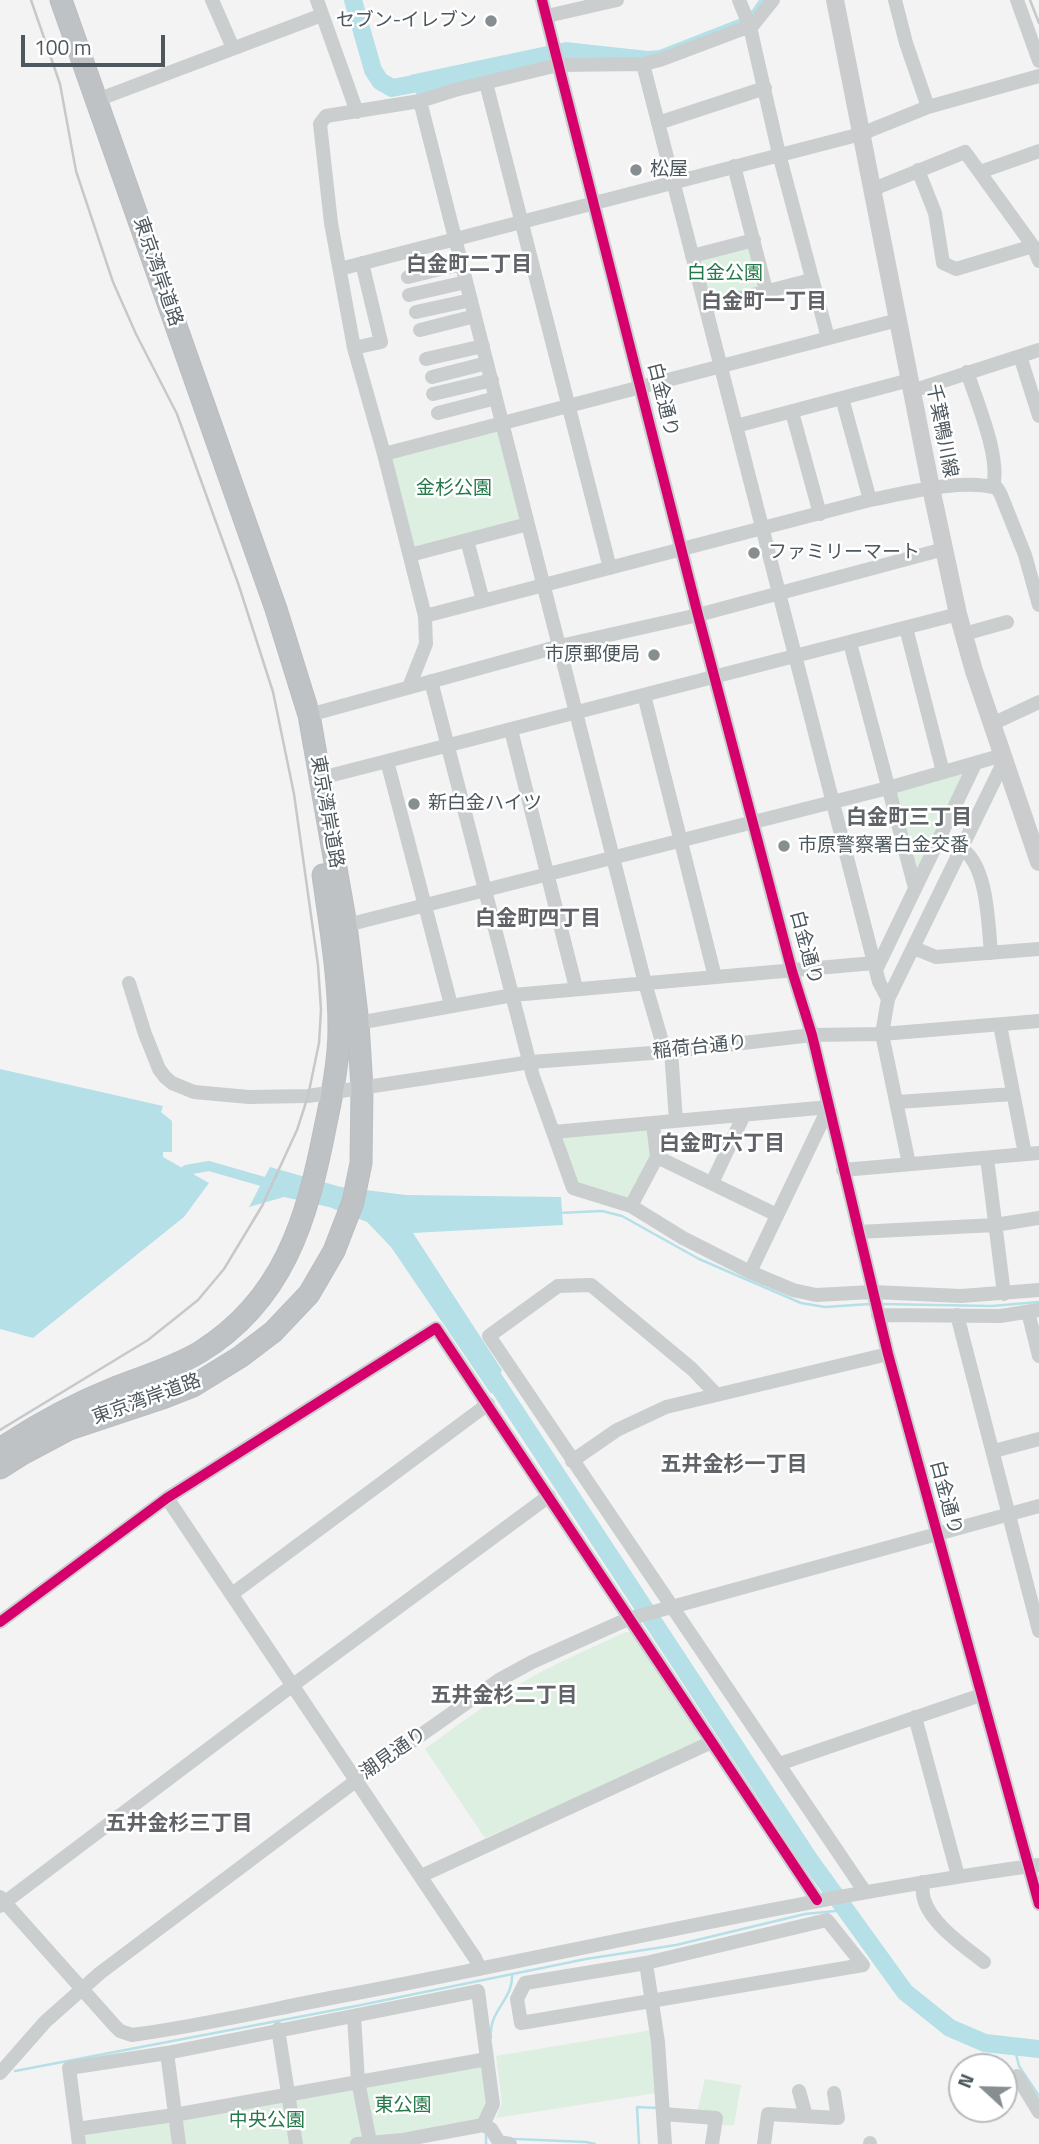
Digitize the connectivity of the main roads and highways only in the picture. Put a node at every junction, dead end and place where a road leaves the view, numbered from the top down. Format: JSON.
{"nodes":[{"id":1,"x":47,"y":0,"type":"edge"},
{"id":2,"x":61,"y":0,"type":"edge"},
{"id":3,"x":835,"y":0,"type":"edge"},
{"id":4,"x":1039,"y":862,"type":"edge"},
{"id":5,"x":338,"y":927,"type":"junction"},
{"id":6,"x":0,"y":1449,"type":"edge"},
{"id":7,"x":0,"y":1468,"type":"edge"}],
"edges":[{"from":1,"to":5,"type":"highway","name":"東京湾岸道路"},
{"from":2,"to":5,"type":"highway","name":"東京湾岸道路"},
{"from":3,"to":4,"type":"main road","name":"千葉鴨川線"},
{"from":5,"to":6,"type":"highway","name":"東京湾岸道路"},
{"from":5,"to":7,"type":"highway","name":"東京湾岸道路"}]}
